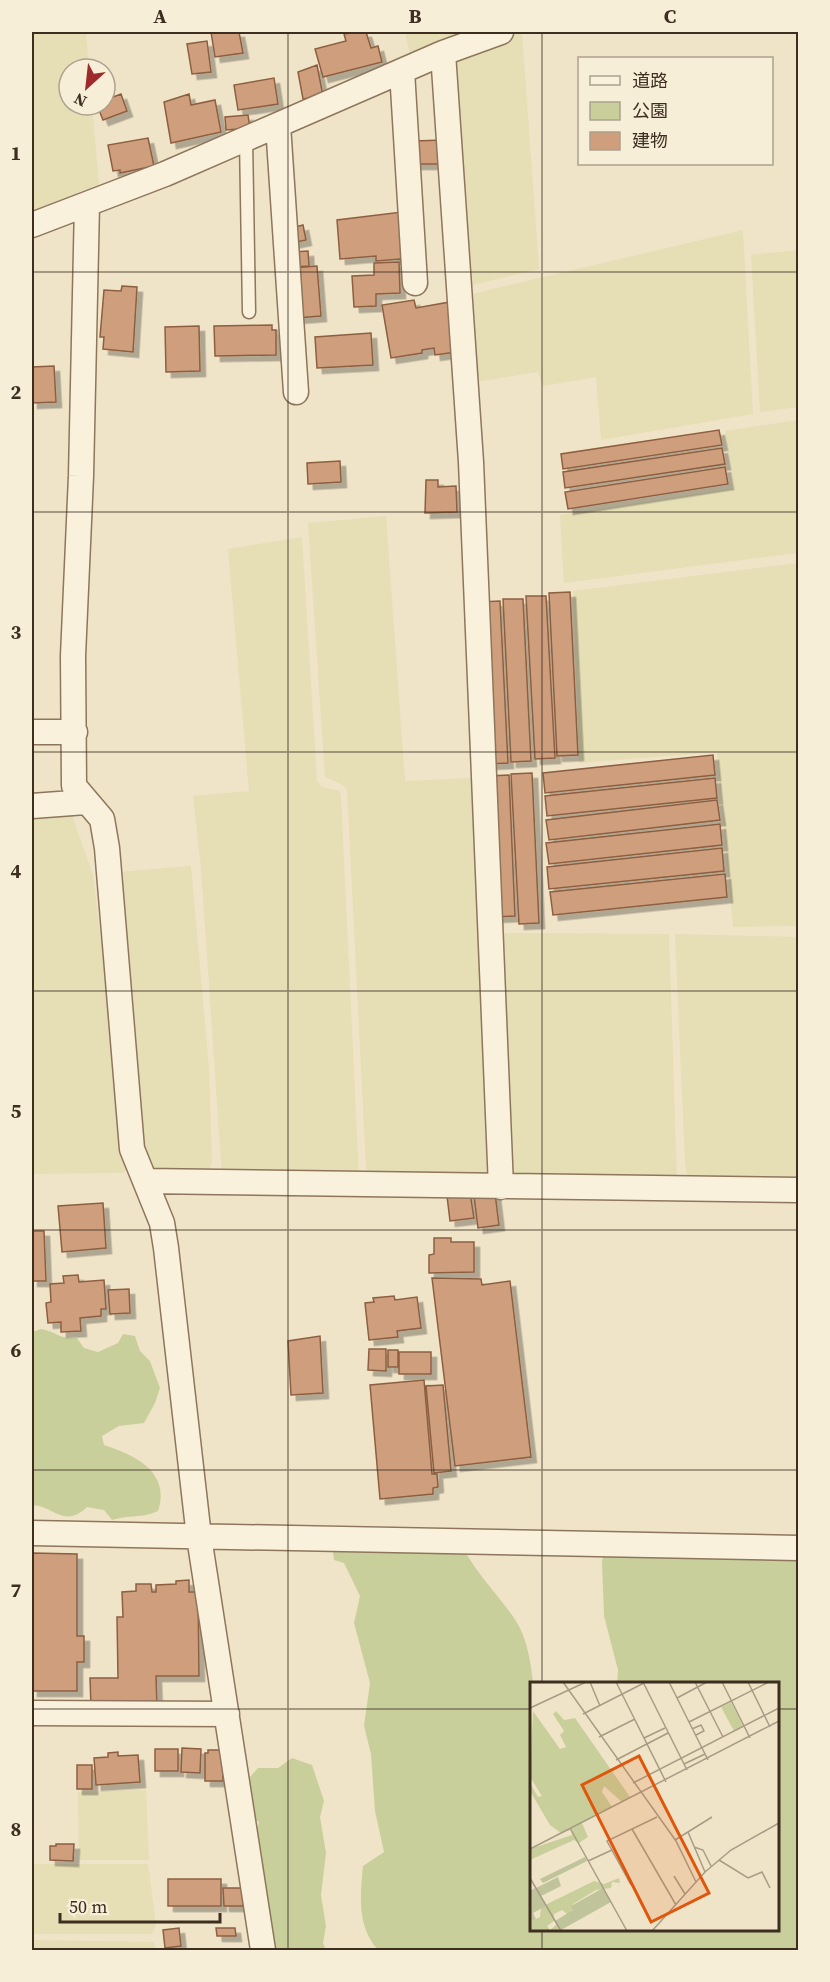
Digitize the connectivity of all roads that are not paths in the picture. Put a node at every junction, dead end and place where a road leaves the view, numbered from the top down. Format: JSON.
{"nodes":[{"id":1,"x":501,"y":32,"type":"edge"},
{"id":2,"x":443,"y":53,"type":"junction"},
{"id":3,"x":402,"y":71,"type":"junction"},
{"id":4,"x":278,"y":125,"type":"junction"},
{"id":5,"x":246,"y":139,"type":"junction"},
{"id":6,"x":87,"y":204,"type":"junction"},
{"id":7,"x":32,"y":225,"type":"edge"},
{"id":8,"x":415,"y":283,"type":"dead end"},
{"id":9,"x":249,"y":312,"type":"dead end"},
{"id":10,"x":296,"y":392,"type":"dead end"},
{"id":11,"x":32,"y":732,"type":"edge"},
{"id":12,"x":75,"y":732,"type":"junction"},
{"id":13,"x":86,"y":802,"type":"junction"},
{"id":14,"x":32,"y":807,"type":"edge"},
{"id":15,"x":146,"y":1180,"type":"junction"},
{"id":16,"x":501,"y":1187,"type":"junction"},
{"id":17,"x":798,"y":1190,"type":"edge"},
{"id":18,"x":32,"y":1533,"type":"edge"},
{"id":19,"x":199,"y":1537,"type":"junction"},
{"id":20,"x":798,"y":1548,"type":"edge"},
{"id":21,"x":32,"y":1713,"type":"edge"},
{"id":22,"x":227,"y":1714,"type":"junction"},
{"id":23,"x":263,"y":1950,"type":"edge"}],
"edges":[{"from":1,"to":2,"type":"street"},
{"from":2,"to":3,"type":"street"},
{"from":2,"to":16,"type":"street"},
{"from":3,"to":4,"type":"street"},
{"from":3,"to":8,"type":"street"},
{"from":4,"to":5,"type":"street"},
{"from":4,"to":10,"type":"street"},
{"from":5,"to":6,"type":"street"},
{"from":5,"to":9,"type":"lane"},
{"from":6,"to":7,"type":"street"},
{"from":6,"to":12,"type":"street"},
{"from":11,"to":12,"type":"street"},
{"from":12,"to":13,"type":"street"},
{"from":13,"to":14,"type":"street"},
{"from":13,"to":15,"type":"street"},
{"from":15,"to":16,"type":"street"},
{"from":15,"to":19,"type":"street"},
{"from":16,"to":17,"type":"street"},
{"from":18,"to":19,"type":"street"},
{"from":19,"to":20,"type":"street"},
{"from":19,"to":22,"type":"street"},
{"from":21,"to":22,"type":"street"},
{"from":22,"to":23,"type":"street"}]}
